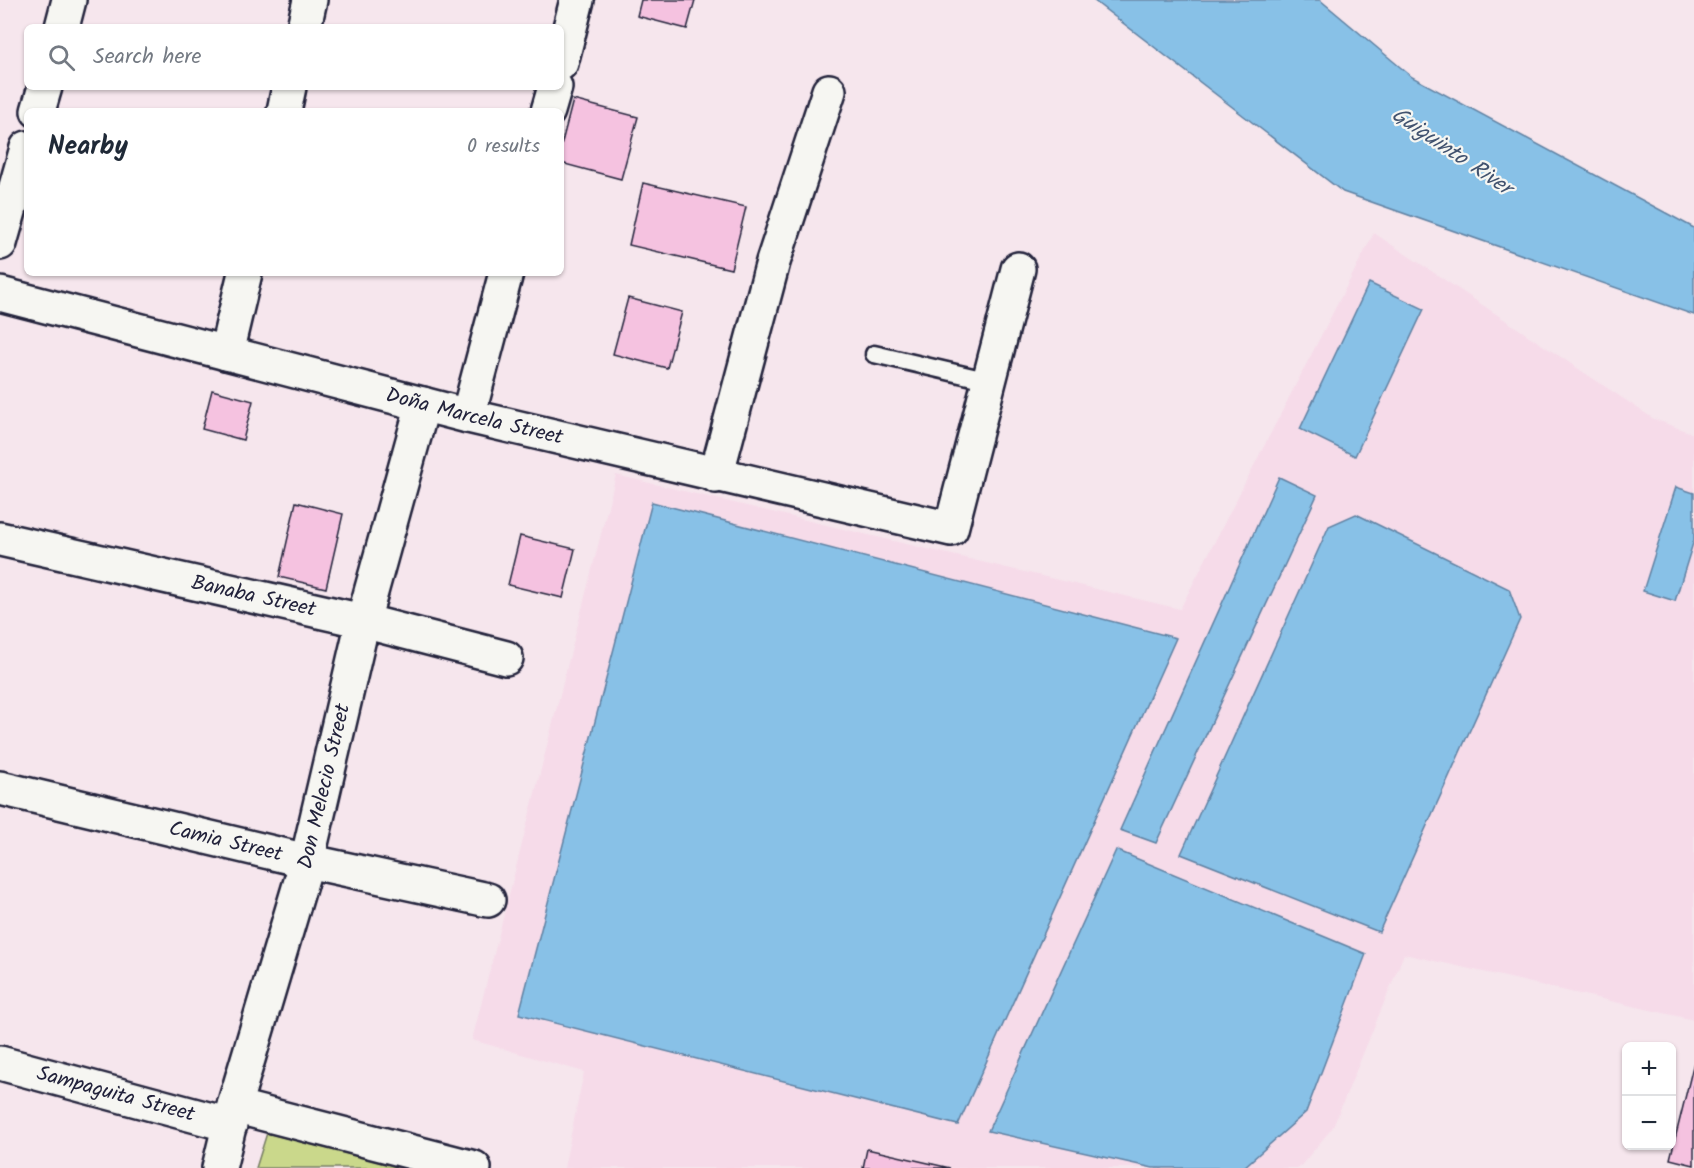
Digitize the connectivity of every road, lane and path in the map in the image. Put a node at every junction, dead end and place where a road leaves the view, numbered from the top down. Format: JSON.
{"nodes":[{"id":1,"x":69,"y":0,"type":"edge"},
{"id":2,"x":310,"y":0,"type":"edge"},
{"id":3,"x":578,"y":0,"type":"edge"},
{"id":4,"x":63,"y":24,"type":"edge"},
{"id":5,"x":305,"y":24,"type":"edge"},
{"id":6,"x":564,"y":52,"type":"edge"},
{"id":7,"x":44,"y":90,"type":"edge"},
{"id":8,"x":288,"y":90,"type":"edge"},
{"id":9,"x":554,"y":90,"type":"edge"},
{"id":10,"x":829,"y":91,"type":"dead end"},
{"id":11,"x":39,"y":108,"type":"edge"},
{"id":12,"x":285,"y":108,"type":"edge"},
{"id":13,"x":549,"y":108,"type":"edge"},
{"id":14,"x":24,"y":159,"type":"edge"},
{"id":15,"x":0,"y":243,"type":"edge"},
{"id":16,"x":1018,"y":269,"type":"dead end"},
{"id":17,"x":244,"y":276,"type":"edge"},
{"id":18,"x":505,"y":276,"type":"edge"},
{"id":19,"x":0,"y":294,"type":"edge"},
{"id":20,"x":226,"y":353,"type":"junction"},
{"id":21,"x":874,"y":354,"type":"dead end"},
{"id":22,"x":990,"y":381,"type":"junction"},
{"id":23,"x":423,"y":404,"type":"junction"},
{"id":24,"x":468,"y":416,"type":"junction"},
{"id":25,"x":716,"y":476,"type":"junction"},
{"id":26,"x":0,"y":538,"type":"edge"},
{"id":27,"x":363,"y":621,"type":"junction"},
{"id":28,"x":506,"y":658,"type":"dead end"},
{"id":29,"x":0,"y":789,"type":"edge"},
{"id":30,"x":307,"y":861,"type":"junction"},
{"id":31,"x":488,"y":900,"type":"dead end"},
{"id":32,"x":0,"y":1063,"type":"edge"},
{"id":33,"x":232,"y":1115,"type":"junction"},
{"id":34,"x":219,"y":1168,"type":"edge"},
{"id":35,"x":474,"y":1168,"type":"edge"}],
"edges":[{"from":1,"to":4,"type":"street"},
{"from":2,"to":5,"type":"street"},
{"from":3,"to":6,"type":"street"},
{"from":7,"to":11,"type":"street"},
{"from":8,"to":12,"type":"street"},
{"from":9,"to":13,"type":"street"},
{"from":10,"to":25,"type":"street"},
{"from":14,"to":15,"type":"street"},
{"from":16,"to":22,"type":"street"},
{"from":17,"to":20,"type":"street"},
{"from":18,"to":24,"type":"street"},
{"from":19,"to":20,"type":"street","name":"Doña Marcela Street"},
{"from":20,"to":23,"type":"street","name":"Doña Marcela Street"},
{"from":21,"to":22,"type":"lane"},
{"from":22,"to":25,"type":"street","name":"Doña Marcela Street"},
{"from":23,"to":24,"type":"street","name":"Doña Marcela Street"},
{"from":23,"to":27,"type":"street","name":"Don Melecio Street"},
{"from":24,"to":25,"type":"street","name":"Doña Marcela Street"},
{"from":26,"to":27,"type":"street","name":"Banaba Street"},
{"from":27,"to":28,"type":"street","name":"Banaba Street"},
{"from":27,"to":30,"type":"street","name":"Don Melecio Street"},
{"from":29,"to":30,"type":"street","name":"Camia Street"},
{"from":30,"to":31,"type":"street","name":"Camia Street"},
{"from":30,"to":33,"type":"street","name":"Don Melecio Street"},
{"from":32,"to":33,"type":"street","name":"Sampaguita Street"},
{"from":33,"to":34,"type":"street","name":"Don Melecio Street"},
{"from":33,"to":35,"type":"street","name":"Sampaguita Street"}]}
